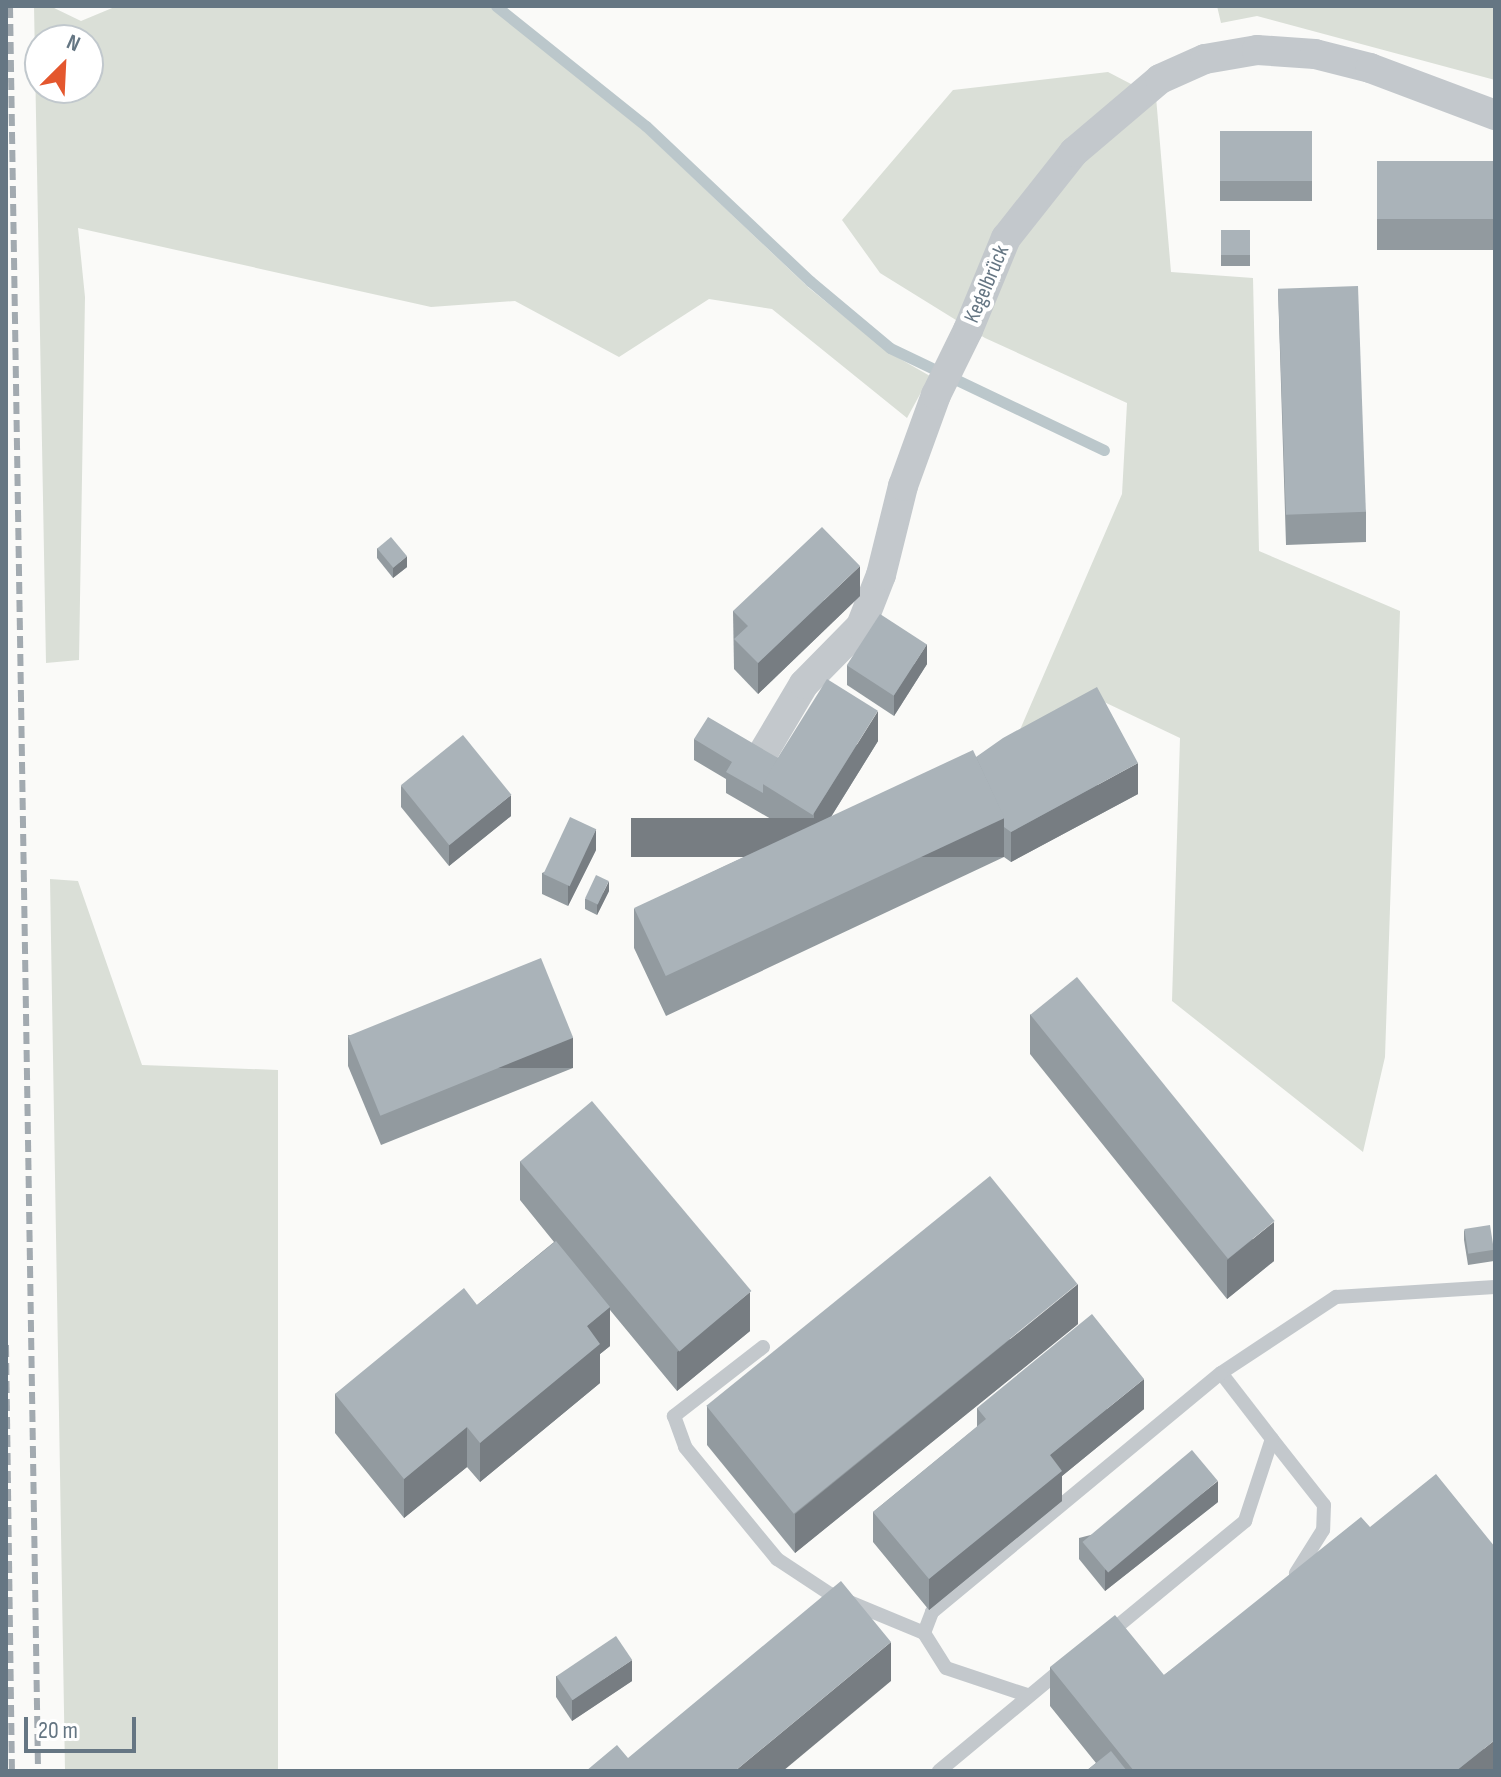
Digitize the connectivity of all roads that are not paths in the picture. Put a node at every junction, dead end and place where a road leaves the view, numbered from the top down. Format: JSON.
{"nodes":[{"id":1,"x":1495,"y":115,"type":"edge"},
{"id":2,"x":763,"y":753,"type":"edge"},
{"id":3,"x":1495,"y":1287,"type":"edge"},
{"id":4,"x":763,"y":1347,"type":"dead end"},
{"id":5,"x":1221,"y":1373,"type":"junction"},
{"id":6,"x":1272,"y":1439,"type":"junction"},
{"id":7,"x":1280,"y":1587,"type":"edge"},
{"id":8,"x":924,"y":1633,"type":"junction"},
{"id":9,"x":1096,"y":1644,"type":"edge"},
{"id":10,"x":1073,"y":1661,"type":"edge"},
{"id":11,"x":1027,"y":1695,"type":"junction"},
{"id":12,"x":939,"y":1771,"type":"edge"}],
"edges":[{"from":1,"to":2,"type":"street","name":"Kegelbrück"},
{"from":3,"to":5,"type":"lane"},
{"from":4,"to":8,"type":"lane"},
{"from":5,"to":6,"type":"lane"},
{"from":5,"to":8,"type":"lane"},
{"from":6,"to":7,"type":"lane"},
{"from":6,"to":9,"type":"lane"},
{"from":8,"to":11,"type":"lane"},
{"from":10,"to":11,"type":"lane"},
{"from":11,"to":12,"type":"lane"}]}
